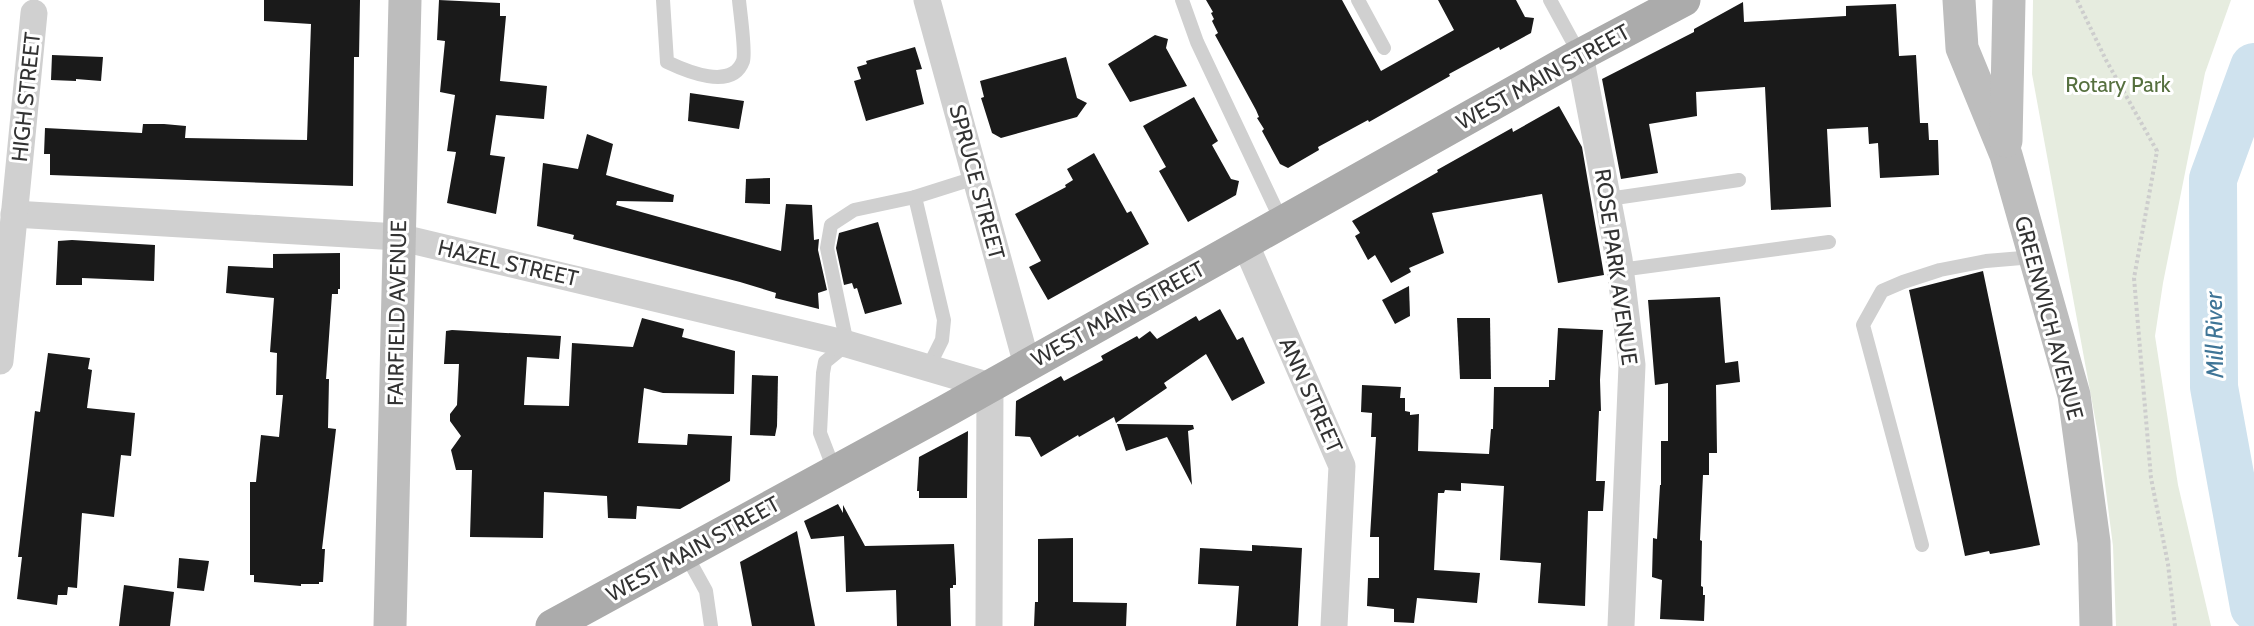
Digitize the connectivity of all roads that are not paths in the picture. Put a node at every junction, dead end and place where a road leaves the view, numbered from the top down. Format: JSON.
{"nodes":[{"id":1,"x":405,"y":0,"type":"edge"},
{"id":2,"x":663,"y":0,"type":"edge"},
{"id":3,"x":739,"y":0,"type":"edge"},
{"id":4,"x":927,"y":0,"type":"edge"},
{"id":5,"x":1182,"y":0,"type":"edge"},
{"id":6,"x":1358,"y":0,"type":"edge"},
{"id":7,"x":1550,"y":0,"type":"edge"},
{"id":8,"x":1684,"y":0,"type":"edge"},
{"id":9,"x":1959,"y":0,"type":"edge"},
{"id":10,"x":2009,"y":0,"type":"edge"},
{"id":11,"x":34,"y":13,"type":"dead end"},
{"id":12,"x":1384,"y":48,"type":"dead end"},
{"id":13,"x":1580,"y":55,"type":"junction"},
{"id":14,"x":2006,"y":155,"type":"junction"},
{"id":15,"x":975,"y":178,"type":"junction"},
{"id":16,"x":1739,"y":180,"type":"dead end"},
{"id":17,"x":915,"y":197,"type":"junction"},
{"id":18,"x":1608,"y":199,"type":"junction"},
{"id":19,"x":14,"y":214,"type":"junction"},
{"id":20,"x":1282,"y":222,"type":"junction"},
{"id":21,"x":398,"y":237,"type":"junction"},
{"id":22,"x":1829,"y":242,"type":"dead end"},
{"id":23,"x":1245,"y":243,"type":"junction"},
{"id":24,"x":2035,"y":257,"type":"junction"},
{"id":25,"x":1620,"y":270,"type":"junction"},
{"id":26,"x":847,"y":344,"type":"junction"},
{"id":27,"x":0,"y":361,"type":"edge"},
{"id":28,"x":1027,"y":365,"type":"junction"},
{"id":29,"x":928,"y":368,"type":"junction"},
{"id":30,"x":990,"y":386,"type":"junction"},
{"id":31,"x":835,"y":472,"type":"junction"},
{"id":32,"x":1922,"y":544,"type":"dead end"},
{"id":33,"x":685,"y":553,"type":"junction"},
{"id":34,"x":390,"y":626,"type":"edge"},
{"id":35,"x":552,"y":626,"type":"edge"},
{"id":36,"x":711,"y":626,"type":"edge"},
{"id":37,"x":989,"y":626,"type":"edge"},
{"id":38,"x":1334,"y":626,"type":"edge"},
{"id":39,"x":1621,"y":626,"type":"edge"},
{"id":40,"x":2096,"y":626,"type":"edge"}],
"edges":[{"from":1,"to":21,"type":"main road","name":"FAIRFIELD AVENUE"},
{"from":2,"to":3,"type":"lane"},
{"from":4,"to":15,"type":"street","name":"SPRUCE STREET"},
{"from":5,"to":20,"type":"lane"},
{"from":6,"to":12,"type":"lane"},
{"from":7,"to":13,"type":"lane"},
{"from":8,"to":13,"type":"main road","name":"WEST MAIN STREET"},
{"from":9,"to":14,"type":"main road","name":"GREENWICH AVENUE"},
{"from":10,"to":14,"type":"main road","name":"GREENWICH AVENUE"},
{"from":11,"to":19,"type":"street","name":"HIGH STREET"},
{"from":13,"to":18,"type":"street","name":"ROSE PARK AVENUE"},
{"from":13,"to":20,"type":"main road","name":"WEST MAIN STREET"},
{"from":14,"to":24,"type":"main road","name":"GREENWICH AVENUE"},
{"from":15,"to":17,"type":"lane"},
{"from":15,"to":28,"type":"street","name":"SPRUCE STREET"},
{"from":16,"to":18,"type":"lane"},
{"from":17,"to":26,"type":"lane"},
{"from":17,"to":29,"type":"lane"},
{"from":18,"to":25,"type":"street","name":"ROSE PARK AVENUE"},
{"from":19,"to":21,"type":"street","name":"HAZEL STREET"},
{"from":19,"to":27,"type":"street","name":"HIGH STREET"},
{"from":20,"to":23,"type":"main road","name":"WEST MAIN STREET"},
{"from":21,"to":26,"type":"street","name":"HAZEL STREET"},
{"from":21,"to":34,"type":"main road","name":"FAIRFIELD AVENUE"},
{"from":22,"to":25,"type":"lane"},
{"from":23,"to":28,"type":"main road","name":"WEST MAIN STREET"},
{"from":23,"to":38,"type":"street","name":"ANN STREET"},
{"from":24,"to":32,"type":"lane"},
{"from":24,"to":40,"type":"main road","name":"GREENWICH AVENUE"},
{"from":25,"to":39,"type":"street","name":"ROSE PARK AVENUE"},
{"from":26,"to":29,"type":"street","name":"HAZEL STREET"},
{"from":26,"to":31,"type":"lane"},
{"from":28,"to":30,"type":"main road","name":"WEST MAIN STREET"},
{"from":29,"to":30,"type":"street","name":"HAZEL STREET"},
{"from":30,"to":31,"type":"main road","name":"WEST MAIN STREET"},
{"from":30,"to":37,"type":"street"},
{"from":31,"to":33,"type":"main road","name":"WEST MAIN STREET"},
{"from":33,"to":35,"type":"main road","name":"WEST MAIN STREET"},
{"from":33,"to":36,"type":"lane"}]}
